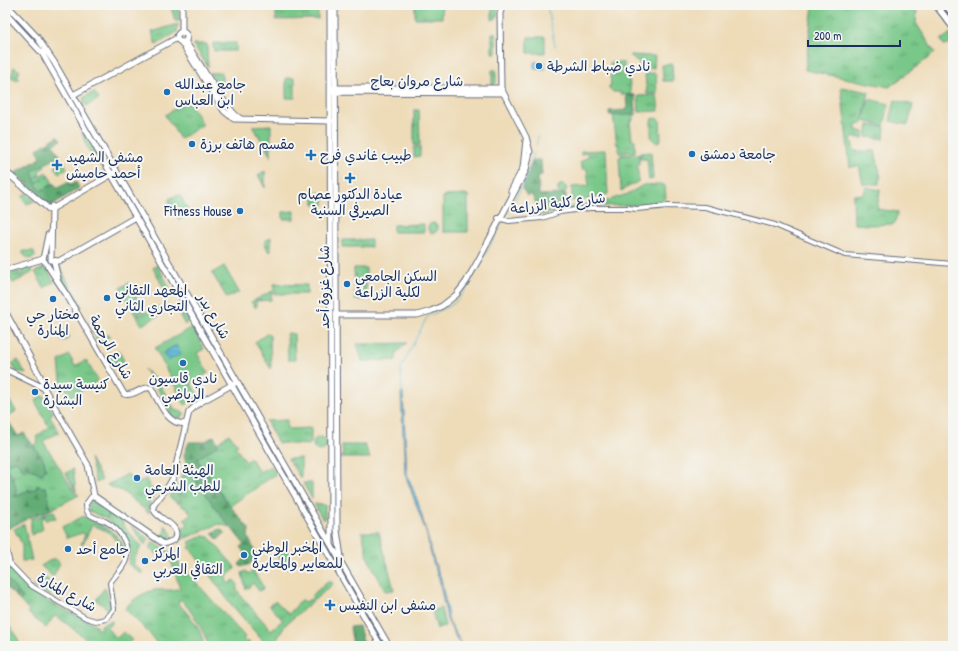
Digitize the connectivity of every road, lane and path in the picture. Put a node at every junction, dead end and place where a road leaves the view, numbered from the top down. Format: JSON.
{"nodes":[{"id":1,"x":7,"y":5,"type":"edge"},
{"id":2,"x":182,"y":5,"type":"edge"},
{"id":3,"x":330,"y":5,"type":"edge"},
{"id":4,"x":335,"y":5,"type":"edge"},
{"id":5,"x":503,"y":5,"type":"edge"},
{"id":6,"x":936,"y":5,"type":"edge"},
{"id":7,"x":946,"y":5,"type":"edge"},
{"id":8,"x":5,"y":13,"type":"edge"},
{"id":9,"x":953,"y":14,"type":"edge"},
{"id":10,"x":953,"y":28,"type":"edge"},
{"id":11,"x":182,"y":33,"type":"junction"},
{"id":12,"x":181,"y":40,"type":"junction"},
{"id":13,"x":333,"y":90,"type":"junction"},
{"id":14,"x":502,"y":91,"type":"junction"},
{"id":15,"x":73,"y":95,"type":"junction"},
{"id":16,"x":330,"y":121,"type":"junction"},
{"id":17,"x":5,"y":167,"type":"edge"},
{"id":18,"x":5,"y":171,"type":"edge"},
{"id":19,"x":117,"y":172,"type":"junction"},
{"id":20,"x":110,"y":176,"type":"junction"},
{"id":21,"x":50,"y":208,"type":"junction"},
{"id":22,"x":136,"y":217,"type":"junction"},
{"id":23,"x":499,"y":219,"type":"junction"},
{"id":24,"x":48,"y":259,"type":"junction"},
{"id":25,"x":953,"y":264,"type":"edge"},
{"id":26,"x":5,"y":270,"type":"edge"},
{"id":27,"x":5,"y":311,"type":"edge"},
{"id":28,"x":336,"y":315,"type":"junction"},
{"id":29,"x":5,"y":370,"type":"edge"},
{"id":30,"x":40,"y":376,"type":"junction"},
{"id":31,"x":31,"y":381,"type":"junction"},
{"id":32,"x":237,"y":381,"type":"junction"},
{"id":33,"x":232,"y":385,"type":"junction"},
{"id":34,"x":44,"y":388,"type":"junction"},
{"id":35,"x":186,"y":422,"type":"junction"},
{"id":36,"x":94,"y":496,"type":"junction"},
{"id":37,"x":332,"y":524,"type":"junction"},
{"id":38,"x":322,"y":528,"type":"junction"},
{"id":39,"x":337,"y":536,"type":"junction"},
{"id":40,"x":5,"y":543,"type":"edge"},
{"id":41,"x":331,"y":544,"type":"junction"},
{"id":42,"x":325,"y":546,"type":"junction"},
{"id":43,"x":330,"y":556,"type":"junction"},
{"id":44,"x":344,"y":568,"type":"junction"},
{"id":45,"x":381,"y":646,"type":"edge"},
{"id":46,"x":389,"y":646,"type":"edge"}],
"edges":[{"from":1,"to":15,"type":"main road","name":"شارع بدر"},
{"from":2,"to":11,"type":"main road"},
{"from":3,"to":13,"type":"main road","name":"شارع غزوة أحد"},
{"from":4,"to":13,"type":"main road","name":"شارع غزوة أحد"},
{"from":5,"to":14,"type":"main road"},
{"from":6,"to":10,"type":"highway"},
{"from":7,"to":9,"type":"highway"},
{"from":8,"to":20,"type":"main road","name":"شارع بدر"},
{"from":11,"to":12,"type":"main road"},
{"from":11,"to":12,"type":"main road"},
{"from":12,"to":15,"type":"main road"},
{"from":12,"to":16,"type":"main road"},
{"from":13,"to":14,"type":"main road","name":"شارع مروان بعاج"},
{"from":13,"to":16,"type":"main road","name":"شارع غزوة أحد"},
{"from":13,"to":28,"type":"main road","name":"شارع غزوة أحد"},
{"from":14,"to":23,"type":"main road"},
{"from":15,"to":19,"type":"main road","name":"شارع بدر"},
{"from":16,"to":37,"type":"main road","name":"شارع غزوة أحد"},
{"from":17,"to":21,"type":"main road"},
{"from":18,"to":21,"type":"main road"},
{"from":19,"to":20,"type":"main road"},
{"from":19,"to":32,"type":"main road","name":"شارع بدر"},
{"from":20,"to":21,"type":"main road"},
{"from":20,"to":22,"type":"main road","name":"شارع بدر"},
{"from":21,"to":24,"type":"main road","name":"شارع الرحمة"},
{"from":22,"to":24,"type":"main road"},
{"from":22,"to":33,"type":"main road","name":"شارع بدر"},
{"from":23,"to":25,"type":"street","name":"شارع كلية الزراعة"},
{"from":23,"to":28,"type":"main road"},
{"from":24,"to":26,"type":"main road"},
{"from":24,"to":35,"type":"main road","name":"شارع الرحمة"},
{"from":27,"to":30,"type":"main road"},
{"from":28,"to":39,"type":"main road","name":"شارع غزوة أحد"},
{"from":29,"to":31,"type":"main road"},
{"from":30,"to":31,"type":"main road"},
{"from":30,"to":34,"type":"main road"},
{"from":31,"to":34,"type":"main road"},
{"from":32,"to":33,"type":"main road"},
{"from":32,"to":38,"type":"main road","name":"شارع بدر"},
{"from":33,"to":35,"type":"main road"},
{"from":33,"to":42,"type":"main road","name":"شارع بدر"},
{"from":34,"to":36,"type":"main road"},
{"from":35,"to":36,"type":"main road"},
{"from":36,"to":40,"type":"street","name":"شارع المنارة"},
{"from":37,"to":38,"type":"main road"},
{"from":37,"to":41,"type":"main road","name":"شارع غزوة أحد"},
{"from":38,"to":41,"type":"main road","name":"شارع بدر"},
{"from":39,"to":41,"type":"main road"},
{"from":39,"to":44,"type":"main road","name":"شارع غزوة أحد"},
{"from":41,"to":42,"type":"main road"},
{"from":41,"to":43,"type":"main road","name":"شارع غزوة أحد"},
{"from":41,"to":44,"type":"main road","name":"شارع بدر"},
{"from":42,"to":43,"type":"main road","name":"شارع بدر"},
{"from":43,"to":45,"type":"main road","name":"شارع بدر"},
{"from":44,"to":46,"type":"main road","name":"شارع بدر"}]}
